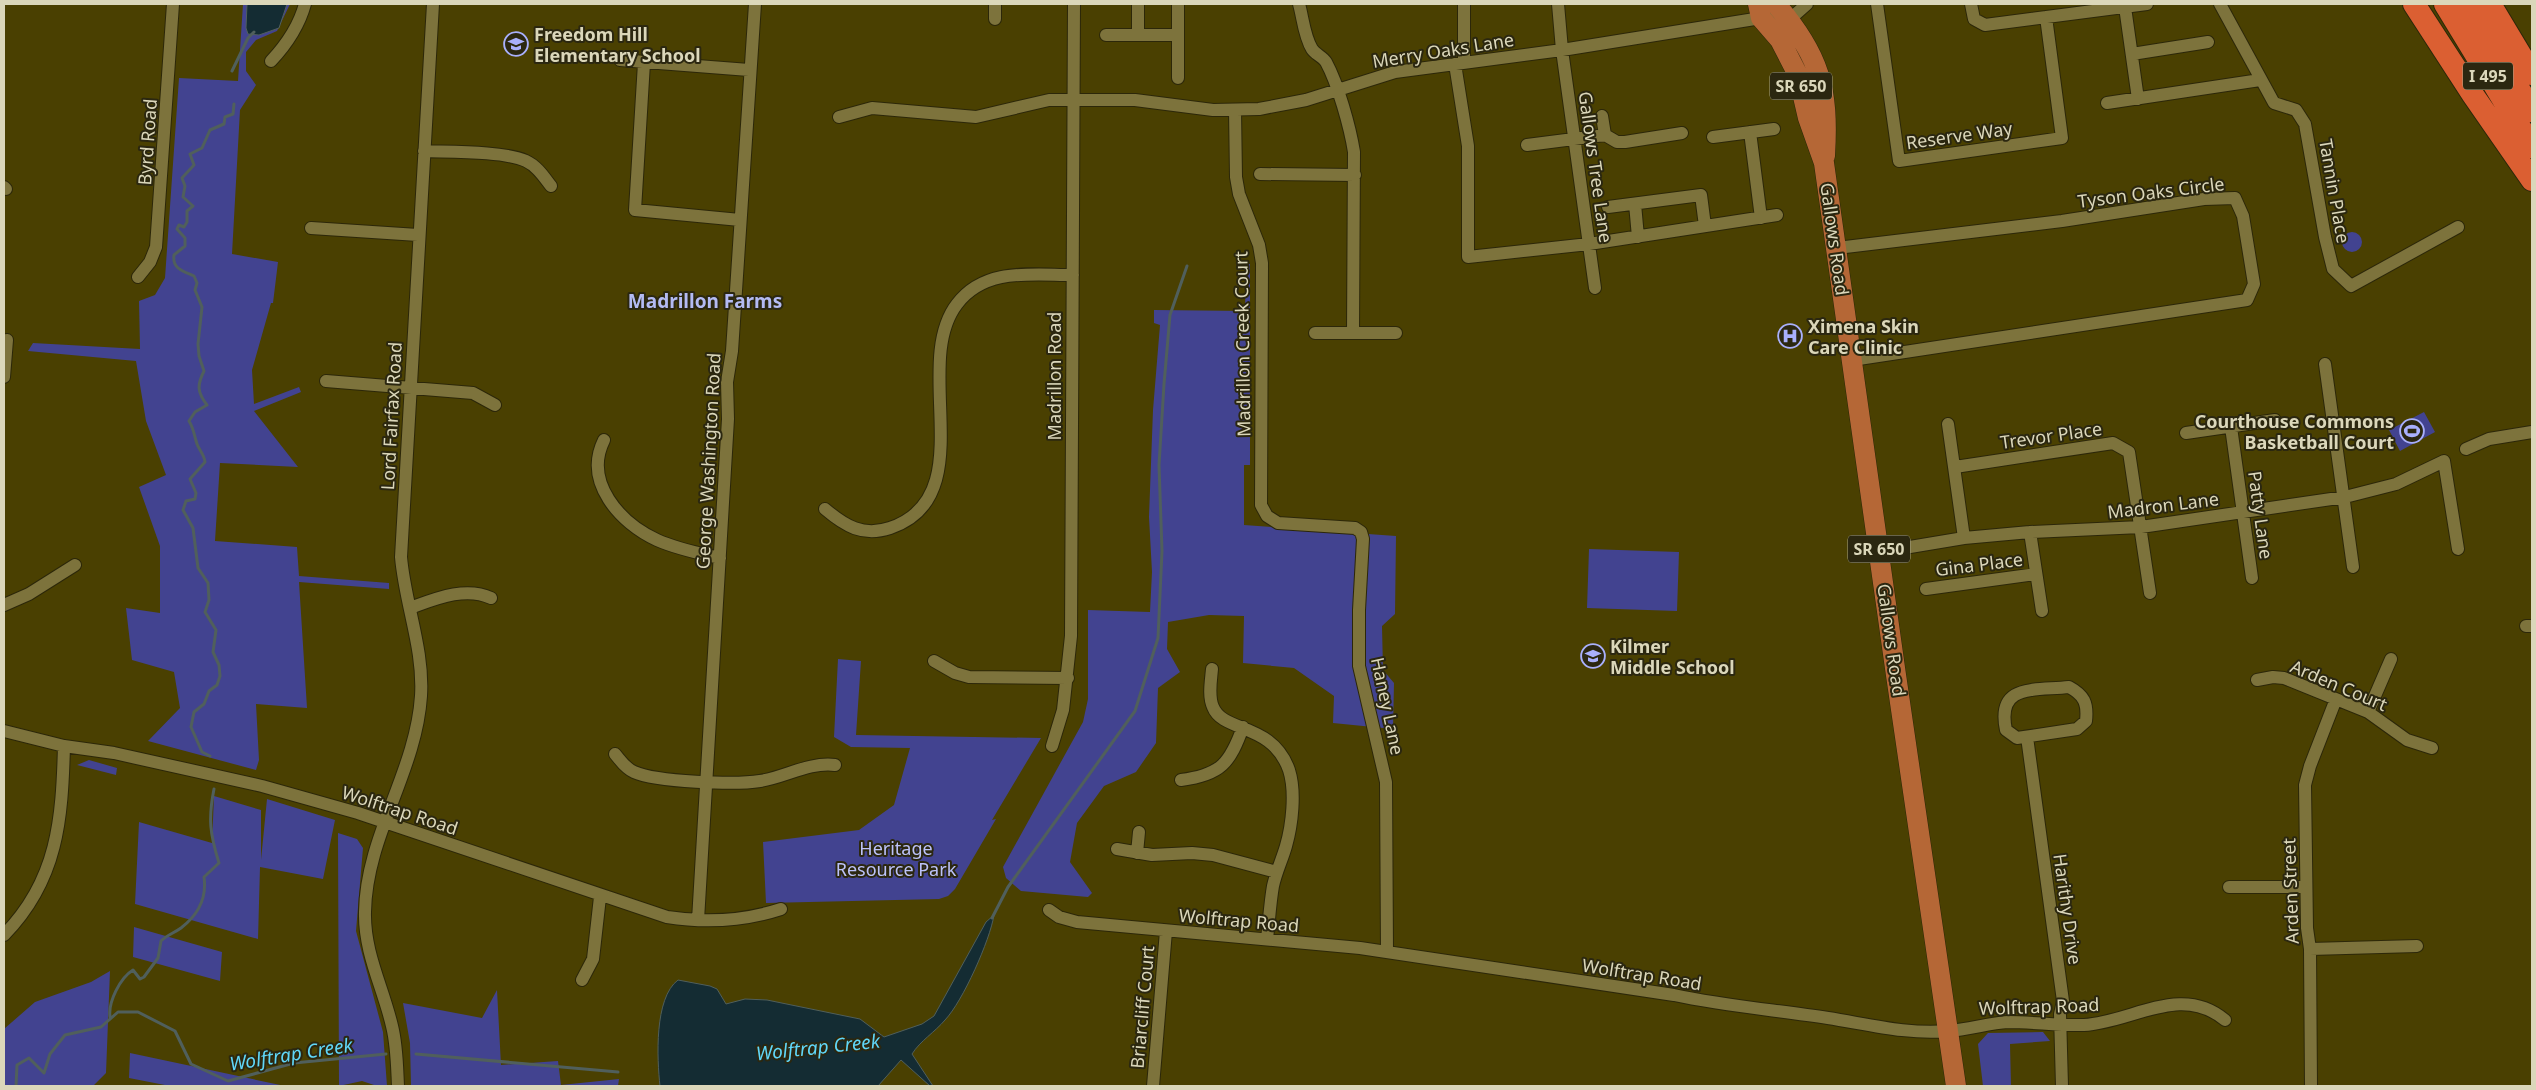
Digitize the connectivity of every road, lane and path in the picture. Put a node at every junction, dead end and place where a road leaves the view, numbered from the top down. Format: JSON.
{"nodes":[{"id":1,"x":173,"y":4,"type":"edge"},
{"id":2,"x":306,"y":4,"type":"edge"},
{"id":3,"x":433,"y":4,"type":"edge"},
{"id":4,"x":755,"y":4,"type":"edge"},
{"id":5,"x":995,"y":4,"type":"edge"},
{"id":6,"x":1074,"y":4,"type":"edge"},
{"id":7,"x":1138,"y":4,"type":"edge"},
{"id":8,"x":1178,"y":4,"type":"edge"},
{"id":9,"x":1299,"y":4,"type":"edge"},
{"id":10,"x":1464,"y":4,"type":"edge"},
{"id":11,"x":1558,"y":4,"type":"edge"},
{"id":12,"x":1775,"y":4,"type":"edge"},
{"id":13,"x":1808,"y":4,"type":"edge"},
{"id":14,"x":1877,"y":4,"type":"edge"},
{"id":15,"x":1971,"y":4,"type":"edge"},
{"id":16,"x":2147,"y":4,"type":"edge"},
{"id":17,"x":2220,"y":4,"type":"edge"},
{"id":18,"x":2414,"y":4,"type":"edge"},
{"id":19,"x":2445,"y":4,"type":"edge"},
{"id":20,"x":2468,"y":4,"type":"edge"},
{"id":21,"x":2490,"y":4,"type":"edge"},
{"id":22,"x":2507,"y":4,"type":"edge"},
{"id":23,"x":2125,"y":7,"type":"junction"},
{"id":24,"x":1759,"y":11,"type":"edge"},
{"id":25,"x":2046,"y":17,"type":"junction"},
{"id":26,"x":995,"y":19,"type":"dead end"},
{"id":27,"x":1789,"y":20,"type":"junction"},
{"id":28,"x":1106,"y":35,"type":"dead end"},
{"id":29,"x":1138,"y":35,"type":"junction"},
{"id":30,"x":1178,"y":36,"type":"junction"},
{"id":31,"x":2208,"y":42,"type":"dead end"},
{"id":32,"x":2532,"y":45,"type":"edge"},
{"id":33,"x":1562,"y":50,"type":"junction"},
{"id":34,"x":2132,"y":54,"type":"junction"},
{"id":35,"x":620,"y":60,"type":"dead end"},
{"id":36,"x":271,"y":61,"type":"dead end"},
{"id":37,"x":644,"y":63,"type":"junction"},
{"id":38,"x":1460,"y":64,"type":"junction"},
{"id":39,"x":749,"y":70,"type":"junction"},
{"id":40,"x":2532,"y":74,"type":"edge"},
{"id":41,"x":1178,"y":78,"type":"dead end"},
{"id":42,"x":2260,"y":80,"type":"junction"},
{"id":43,"x":1337,"y":91,"type":"junction"},
{"id":44,"x":2138,"y":99,"type":"junction"},
{"id":45,"x":1074,"y":100,"type":"junction"},
{"id":46,"x":2107,"y":103,"type":"dead end"},
{"id":47,"x":1235,"y":110,"type":"junction"},
{"id":48,"x":2532,"y":111,"type":"edge"},
{"id":49,"x":1602,"y":116,"type":"dead end"},
{"id":50,"x":839,"y":117,"type":"dead end"},
{"id":51,"x":1774,"y":129,"type":"dead end"},
{"id":52,"x":1750,"y":132,"type":"junction"},
{"id":53,"x":1682,"y":133,"type":"dead end"},
{"id":54,"x":1604,"y":135,"type":"junction"},
{"id":55,"x":1713,"y":137,"type":"dead end"},
{"id":56,"x":1574,"y":139,"type":"junction"},
{"id":57,"x":1527,"y":145,"type":"dead end"},
{"id":58,"x":2532,"y":147,"type":"edge"},
{"id":59,"x":424,"y":151,"type":"junction"},
{"id":60,"x":1824,"y":163,"type":"junction"},
{"id":61,"x":1260,"y":174,"type":"dead end"},
{"id":62,"x":1355,"y":175,"type":"junction"},
{"id":63,"x":2532,"y":180,"type":"edge"},
{"id":64,"x":551,"y":186,"type":"dead end"},
{"id":65,"x":1634,"y":204,"type":"junction"},
{"id":66,"x":1608,"y":207,"type":"dead end"},
{"id":67,"x":1777,"y":215,"type":"dead end"},
{"id":68,"x":1761,"y":218,"type":"junction"},
{"id":69,"x":740,"y":220,"type":"junction"},
{"id":70,"x":1705,"y":226,"type":"junction"},
{"id":71,"x":2458,"y":227,"type":"dead end"},
{"id":72,"x":311,"y":228,"type":"dead end"},
{"id":73,"x":418,"y":235,"type":"junction"},
{"id":74,"x":1638,"y":237,"type":"junction"},
{"id":75,"x":1589,"y":244,"type":"junction"},
{"id":76,"x":1837,"y":248,"type":"junction"},
{"id":77,"x":1073,"y":275,"type":"junction"},
{"id":78,"x":138,"y":277,"type":"dead end"},
{"id":79,"x":1595,"y":288,"type":"dead end"},
{"id":80,"x":1315,"y":333,"type":"dead end"},
{"id":81,"x":1353,"y":333,"type":"junction"},
{"id":82,"x":1396,"y":333,"type":"dead end"},
{"id":83,"x":7,"y":340,"type":"dead end"},
{"id":84,"x":1852,"y":360,"type":"junction"},
{"id":85,"x":2325,"y":364,"type":"dead end"},
{"id":86,"x":4,"y":377,"type":"edge"},
{"id":87,"x":326,"y":381,"type":"dead end"},
{"id":88,"x":410,"y":386,"type":"junction"},
{"id":89,"x":495,"y":405,"type":"dead end"},
{"id":90,"x":2274,"y":420,"type":"dead end"},
{"id":91,"x":1948,"y":424,"type":"dead end"},
{"id":92,"x":2231,"y":427,"type":"junction"},
{"id":93,"x":2532,"y":432,"type":"edge"},
{"id":94,"x":2186,"y":433,"type":"dead end"},
{"id":95,"x":604,"y":440,"type":"dead end"},
{"id":96,"x":2466,"y":449,"type":"dead end"},
{"id":97,"x":1955,"y":467,"type":"junction"},
{"id":98,"x":1261,"y":492,"type":"joint"},
{"id":99,"x":2345,"y":498,"type":"junction"},
{"id":100,"x":825,"y":509,"type":"dead end"},
{"id":101,"x":2243,"y":513,"type":"junction"},
{"id":102,"x":2141,"y":527,"type":"junction"},
{"id":103,"x":2030,"y":532,"type":"junction"},
{"id":104,"x":1964,"y":538,"type":"junction"},
{"id":105,"x":2458,"y":549,"type":"dead end"},
{"id":106,"x":1880,"y":552,"type":"junction"},
{"id":107,"x":720,"y":558,"type":"junction"},
{"id":108,"x":75,"y":565,"type":"dead end"},
{"id":109,"x":2353,"y":567,"type":"dead end"},
{"id":110,"x":2036,"y":574,"type":"junction"},
{"id":111,"x":2252,"y":578,"type":"dead end"},
{"id":112,"x":1926,"y":589,"type":"dead end"},
{"id":113,"x":2150,"y":593,"type":"dead end"},
{"id":114,"x":491,"y":598,"type":"dead end"},
{"id":115,"x":4,"y":605,"type":"edge"},
{"id":116,"x":410,"y":608,"type":"junction"},
{"id":117,"x":2042,"y":612,"type":"dead end"},
{"id":118,"x":2391,"y":659,"type":"dead end"},
{"id":119,"x":934,"y":661,"type":"dead end"},
{"id":120,"x":1212,"y":669,"type":"dead end"},
{"id":121,"x":1068,"y":678,"type":"junction"},
{"id":122,"x":2257,"y":680,"type":"dead end"},
{"id":123,"x":2336,"y":700,"type":"junction"},
{"id":124,"x":2368,"y":712,"type":"junction"},
{"id":125,"x":1243,"y":727,"type":"junction"},
{"id":126,"x":4,"y":732,"type":"edge"},
{"id":127,"x":2027,"y":737,"type":"junction"},
{"id":128,"x":64,"y":746,"type":"junction"},
{"id":129,"x":1052,"y":746,"type":"dead end"},
{"id":130,"x":2432,"y":748,"type":"dead end"},
{"id":131,"x":615,"y":754,"type":"dead end"},
{"id":132,"x":835,"y":764,"type":"dead end"},
{"id":133,"x":1181,"y":780,"type":"dead end"},
{"id":134,"x":706,"y":782,"type":"junction"},
{"id":135,"x":386,"y":823,"type":"junction"},
{"id":136,"x":1139,"y":832,"type":"dead end"},
{"id":137,"x":1117,"y":849,"type":"dead end"},
{"id":138,"x":1137,"y":853,"type":"junction"},
{"id":139,"x":1277,"y":872,"type":"junction"},
{"id":140,"x":2229,"y":887,"type":"dead end"},
{"id":141,"x":2306,"y":888,"type":"junction"},
{"id":142,"x":600,"y":896,"type":"junction"},
{"id":143,"x":781,"y":910,"type":"dead end"},
{"id":144,"x":1049,"y":910,"type":"dead end"},
{"id":145,"x":698,"y":920,"type":"junction"},
{"id":146,"x":1166,"y":931,"type":"junction"},
{"id":147,"x":4,"y":935,"type":"edge"},
{"id":148,"x":1267,"y":939,"type":"junction"},
{"id":149,"x":2417,"y":946,"type":"dead end"},
{"id":150,"x":2310,"y":949,"type":"junction"},
{"id":151,"x":1387,"y":951,"type":"junction"},
{"id":152,"x":582,"y":980,"type":"dead end"},
{"id":153,"x":2225,"y":1020,"type":"dead end"},
{"id":154,"x":2061,"y":1026,"type":"junction"},
{"id":155,"x":1949,"y":1031,"type":"junction"},
{"id":156,"x":398,"y":1086,"type":"edge"},
{"id":157,"x":1153,"y":1086,"type":"edge"},
{"id":158,"x":1956,"y":1086,"type":"edge"},
{"id":159,"x":2062,"y":1086,"type":"edge"},
{"id":160,"x":2311,"y":1086,"type":"edge"}],
"edges":[{"from":1,"to":78,"type":"street","name":"Byrd Road"},
{"from":2,"to":36,"type":"street"},
{"from":3,"to":59,"type":"street","name":"Lord Fairfax Road"},
{"from":4,"to":39,"type":"street","name":"George Washington Road"},
{"from":5,"to":26,"type":"street"},
{"from":6,"to":45,"type":"street","name":"Madrillon Road"},
{"from":7,"to":29,"type":"street"},
{"from":8,"to":30,"type":"street"},
{"from":9,"to":43,"type":"street"},
{"from":10,"to":38,"type":"street"},
{"from":11,"to":33,"type":"street","name":"Gallows Tree Lane"},
{"from":12,"to":24,"type":"street"},
{"from":12,"to":27,"type":"main road","name":"Gallows Road","number":"SR 650"},
{"from":13,"to":27,"type":"street"},
{"from":14,"to":25,"type":"street","name":"Reserve Way"},
{"from":15,"to":25,"type":"street"},
{"from":16,"to":23,"type":"street"},
{"from":17,"to":42,"type":"street","name":"Tannin Place"},
{"from":18,"to":63,"type":"highway"},
{"from":19,"to":58,"type":"highway","number":"I 495"},
{"from":20,"to":48,"type":"highway","number":"I 495"},
{"from":21,"to":40,"type":"highway"},
{"from":22,"to":32,"type":"highway"},
{"from":23,"to":25,"type":"street"},
{"from":23,"to":34,"type":"street"},
{"from":24,"to":27,"type":"street","name":"Merry Oaks Lane"},
{"from":24,"to":33,"type":"street","name":"Merry Oaks Lane"},
{"from":24,"to":60,"type":"main road","name":"Gallows Road","number":"SR 650"},
{"from":27,"to":60,"type":"main road","name":"Gallows Road","number":"SR 650"},
{"from":28,"to":29,"type":"street"},
{"from":29,"to":30,"type":"street"},
{"from":30,"to":41,"type":"street"},
{"from":31,"to":34,"type":"street"},
{"from":33,"to":38,"type":"street","name":"Merry Oaks Lane"},
{"from":33,"to":56,"type":"street","name":"Gallows Tree Lane"},
{"from":34,"to":44,"type":"street"},
{"from":35,"to":37,"type":"street"},
{"from":37,"to":39,"type":"street"},
{"from":37,"to":69,"type":"street"},
{"from":38,"to":43,"type":"street","name":"Merry Oaks Lane"},
{"from":38,"to":75,"type":"street"},
{"from":39,"to":69,"type":"street","name":"George Washington Road"},
{"from":42,"to":44,"type":"street"},
{"from":42,"to":71,"type":"street","name":"Tannin Place"},
{"from":43,"to":47,"type":"street","name":"Merry Oaks Lane"},
{"from":43,"to":62,"type":"street"},
{"from":44,"to":46,"type":"street"},
{"from":45,"to":47,"type":"street","name":"Merry Oaks Lane"},
{"from":45,"to":50,"type":"street","name":"Merry Oaks Lane"},
{"from":45,"to":77,"type":"street","name":"Madrillon Road"},
{"from":47,"to":98,"type":"street","name":"Madrillon Creek Court"},
{"from":49,"to":54,"type":"street"},
{"from":51,"to":52,"type":"street"},
{"from":52,"to":55,"type":"street"},
{"from":52,"to":68,"type":"street"},
{"from":53,"to":54,"type":"street"},
{"from":54,"to":56,"type":"street"},
{"from":56,"to":57,"type":"street"},
{"from":56,"to":75,"type":"street","name":"Gallows Tree Lane"},
{"from":59,"to":64,"type":"street"},
{"from":59,"to":73,"type":"street","name":"Lord Fairfax Road"},
{"from":60,"to":76,"type":"main road","name":"Gallows Road","number":"SR 650"},
{"from":61,"to":62,"type":"street"},
{"from":62,"to":81,"type":"street"},
{"from":65,"to":66,"type":"street"},
{"from":65,"to":70,"type":"street"},
{"from":65,"to":74,"type":"street"},
{"from":67,"to":68,"type":"street"},
{"from":68,"to":70,"type":"street"},
{"from":69,"to":107,"type":"street","name":"George Washington Road"},
{"from":70,"to":74,"type":"street"},
{"from":72,"to":73,"type":"street"},
{"from":73,"to":88,"type":"street","name":"Lord Fairfax Road"},
{"from":74,"to":75,"type":"street"},
{"from":75,"to":79,"type":"street","name":"Gallows Tree Lane"},
{"from":76,"to":84,"type":"main road","name":"Gallows Road","number":"SR 650"},
{"from":76,"to":84,"type":"street","name":"Tyson Oaks Circle"},
{"from":77,"to":100,"type":"street"},
{"from":77,"to":121,"type":"street","name":"Madrillon Road"},
{"from":80,"to":81,"type":"street"},
{"from":81,"to":82,"type":"street"},
{"from":83,"to":86,"type":"street"},
{"from":84,"to":106,"type":"main road","name":"Gallows Road","number":"SR 650"},
{"from":85,"to":99,"type":"street"},
{"from":87,"to":88,"type":"street"},
{"from":88,"to":89,"type":"street"},
{"from":88,"to":116,"type":"street","name":"Lord Fairfax Road"},
{"from":90,"to":92,"type":"street"},
{"from":91,"to":97,"type":"street"},
{"from":92,"to":94,"type":"street"},
{"from":92,"to":101,"type":"street","name":"Patty Lane"},
{"from":93,"to":96,"type":"street"},
{"from":95,"to":107,"type":"street"},
{"from":97,"to":102,"type":"street","name":"Trevor Place"},
{"from":97,"to":104,"type":"street"},
{"from":98,"to":151,"type":"street","name":"Haney Lane"},
{"from":99,"to":101,"type":"street","name":"Madron Lane"},
{"from":99,"to":105,"type":"street","name":"Madron Lane"},
{"from":99,"to":109,"type":"street"},
{"from":101,"to":102,"type":"street","name":"Madron Lane"},
{"from":101,"to":111,"type":"street","name":"Patty Lane"},
{"from":102,"to":103,"type":"street","name":"Madron Lane"},
{"from":102,"to":113,"type":"street","name":"Trevor Place"},
{"from":103,"to":104,"type":"street","name":"Madron Lane"},
{"from":103,"to":110,"type":"street"},
{"from":104,"to":106,"type":"street","name":"Madron Lane"},
{"from":106,"to":155,"type":"main road","name":"Gallows Road","number":"SR 650"},
{"from":107,"to":134,"type":"street","name":"George Washington Road"},
{"from":108,"to":115,"type":"street"},
{"from":110,"to":112,"type":"street","name":"Gina Place"},
{"from":110,"to":117,"type":"street"},
{"from":114,"to":116,"type":"street"},
{"from":116,"to":135,"type":"street","name":"Lord Fairfax Road"},
{"from":118,"to":124,"type":"street"},
{"from":119,"to":121,"type":"street"},
{"from":120,"to":125,"type":"street"},
{"from":121,"to":129,"type":"street","name":"Madrillon Road"},
{"from":122,"to":123,"type":"street","name":"Arden Court"},
{"from":123,"to":124,"type":"street","name":"Arden Court"},
{"from":123,"to":141,"type":"street","name":"Arden Street"},
{"from":124,"to":130,"type":"street","name":"Arden Court"},
{"from":125,"to":133,"type":"street"},
{"from":125,"to":139,"type":"street"},
{"from":126,"to":128,"type":"street","name":"Wolftrap Road"},
{"from":127,"to":127,"type":"street"},
{"from":127,"to":154,"type":"street","name":"Harithy Drive"},
{"from":128,"to":135,"type":"street","name":"Wolftrap Road"},
{"from":128,"to":147,"type":"street"},
{"from":131,"to":134,"type":"street"},
{"from":132,"to":134,"type":"street"},
{"from":134,"to":145,"type":"street","name":"George Washington Road"},
{"from":135,"to":142,"type":"street","name":"Wolftrap Road"},
{"from":135,"to":156,"type":"street","name":"Lord Fairfax Road"},
{"from":136,"to":138,"type":"street"},
{"from":137,"to":138,"type":"street"},
{"from":138,"to":139,"type":"street"},
{"from":139,"to":148,"type":"street"},
{"from":140,"to":141,"type":"street"},
{"from":141,"to":150,"type":"street","name":"Arden Street"},
{"from":142,"to":145,"type":"street","name":"Wolftrap Road"},
{"from":142,"to":152,"type":"street"},
{"from":143,"to":145,"type":"street","name":"Wolftrap Road"},
{"from":144,"to":146,"type":"street","name":"Wolftrap Road"},
{"from":146,"to":148,"type":"street","name":"Wolftrap Road"},
{"from":146,"to":157,"type":"street","name":"Briarcliff Court"},
{"from":148,"to":151,"type":"street","name":"Wolftrap Road"},
{"from":149,"to":150,"type":"street"},
{"from":150,"to":160,"type":"street","name":"Arden Street"},
{"from":151,"to":155,"type":"street","name":"Wolftrap Road"},
{"from":153,"to":154,"type":"street","name":"Wolftrap Road"},
{"from":154,"to":155,"type":"street","name":"Wolftrap Road"},
{"from":154,"to":159,"type":"street","name":"Harithy Drive"},
{"from":155,"to":158,"type":"main road","name":"Gallows Road","number":"SR 650"}]}
